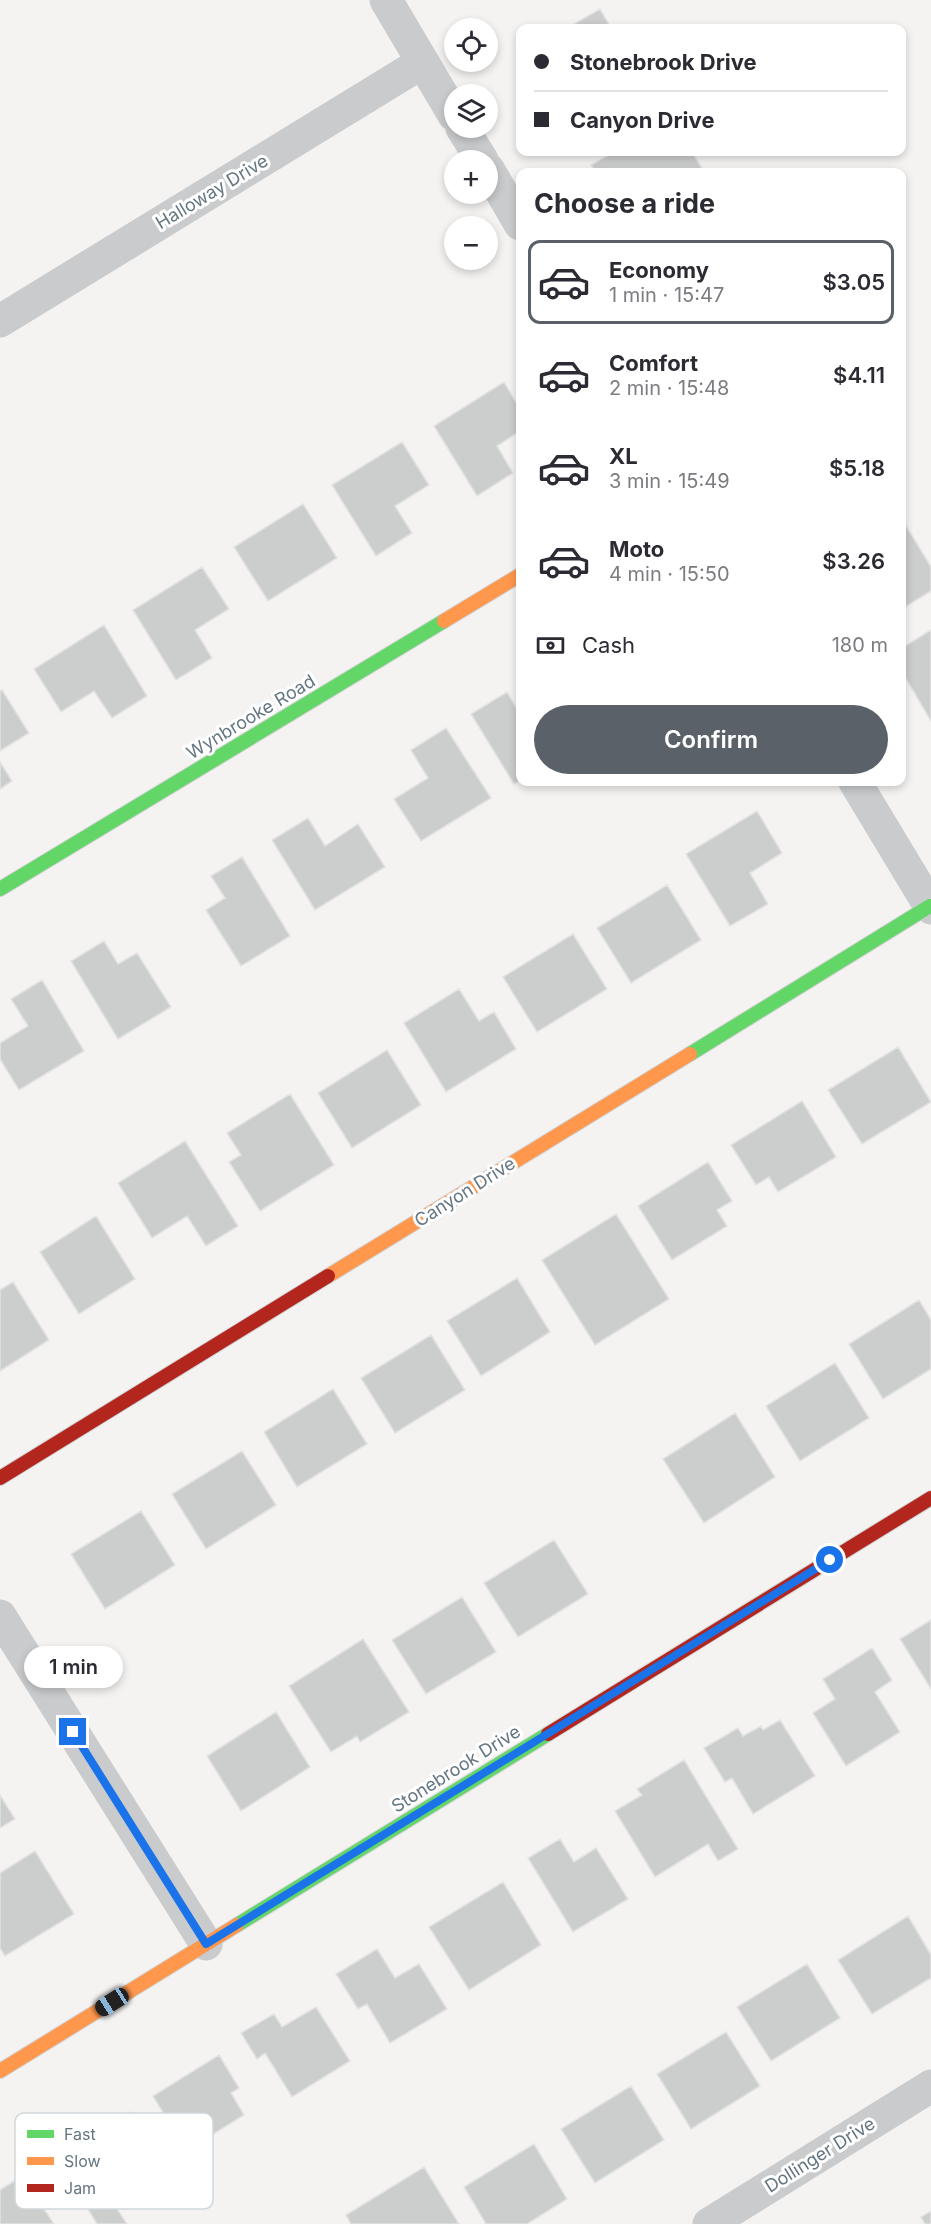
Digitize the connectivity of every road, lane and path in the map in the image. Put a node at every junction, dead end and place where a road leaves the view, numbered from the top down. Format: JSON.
{"nodes":[{"id":1,"x":386,"y":0,"type":"edge"},
{"id":2,"x":423,"y":62,"type":"junction"},
{"id":3,"x":444,"y":98,"type":"edge"},
{"id":4,"x":498,"y":187,"type":"edge"},
{"id":5,"x":516,"y":217,"type":"edge"},
{"id":6,"x":0,"y":321,"type":"edge"},
{"id":7,"x":516,"y":577,"type":"edge"},
{"id":8,"x":857,"y":786,"type":"edge"},
{"id":9,"x":0,"y":889,"type":"edge"},
{"id":10,"x":930,"y":907,"type":"edge"},
{"id":11,"x":0,"y":1478,"type":"edge"},
{"id":12,"x":931,"y":1498,"type":"edge"},
{"id":13,"x":0,"y":1616,"type":"edge"},
{"id":14,"x":206,"y":1944,"type":"junction"},
{"id":15,"x":0,"y":2071,"type":"edge"},
{"id":16,"x":931,"y":2086,"type":"edge"},
{"id":17,"x":709,"y":2224,"type":"edge"}],
"edges":[{"from":1,"to":2,"type":"street"},
{"from":2,"to":3,"type":"street"},
{"from":2,"to":6,"type":"street","name":"Halloway Drive"},
{"from":4,"to":5,"type":"street"},
{"from":7,"to":9,"type":"street","name":"Wynbrooke Road"},
{"from":8,"to":10,"type":"street"},
{"from":10,"to":11,"type":"street","name":"Canyon Drive"},
{"from":12,"to":14,"type":"street","name":"Stonebrook Drive"},
{"from":13,"to":14,"type":"street"},
{"from":14,"to":15,"type":"street","name":"Stonebrook Drive"},
{"from":16,"to":17,"type":"street","name":"Dollinger Drive"}]}
